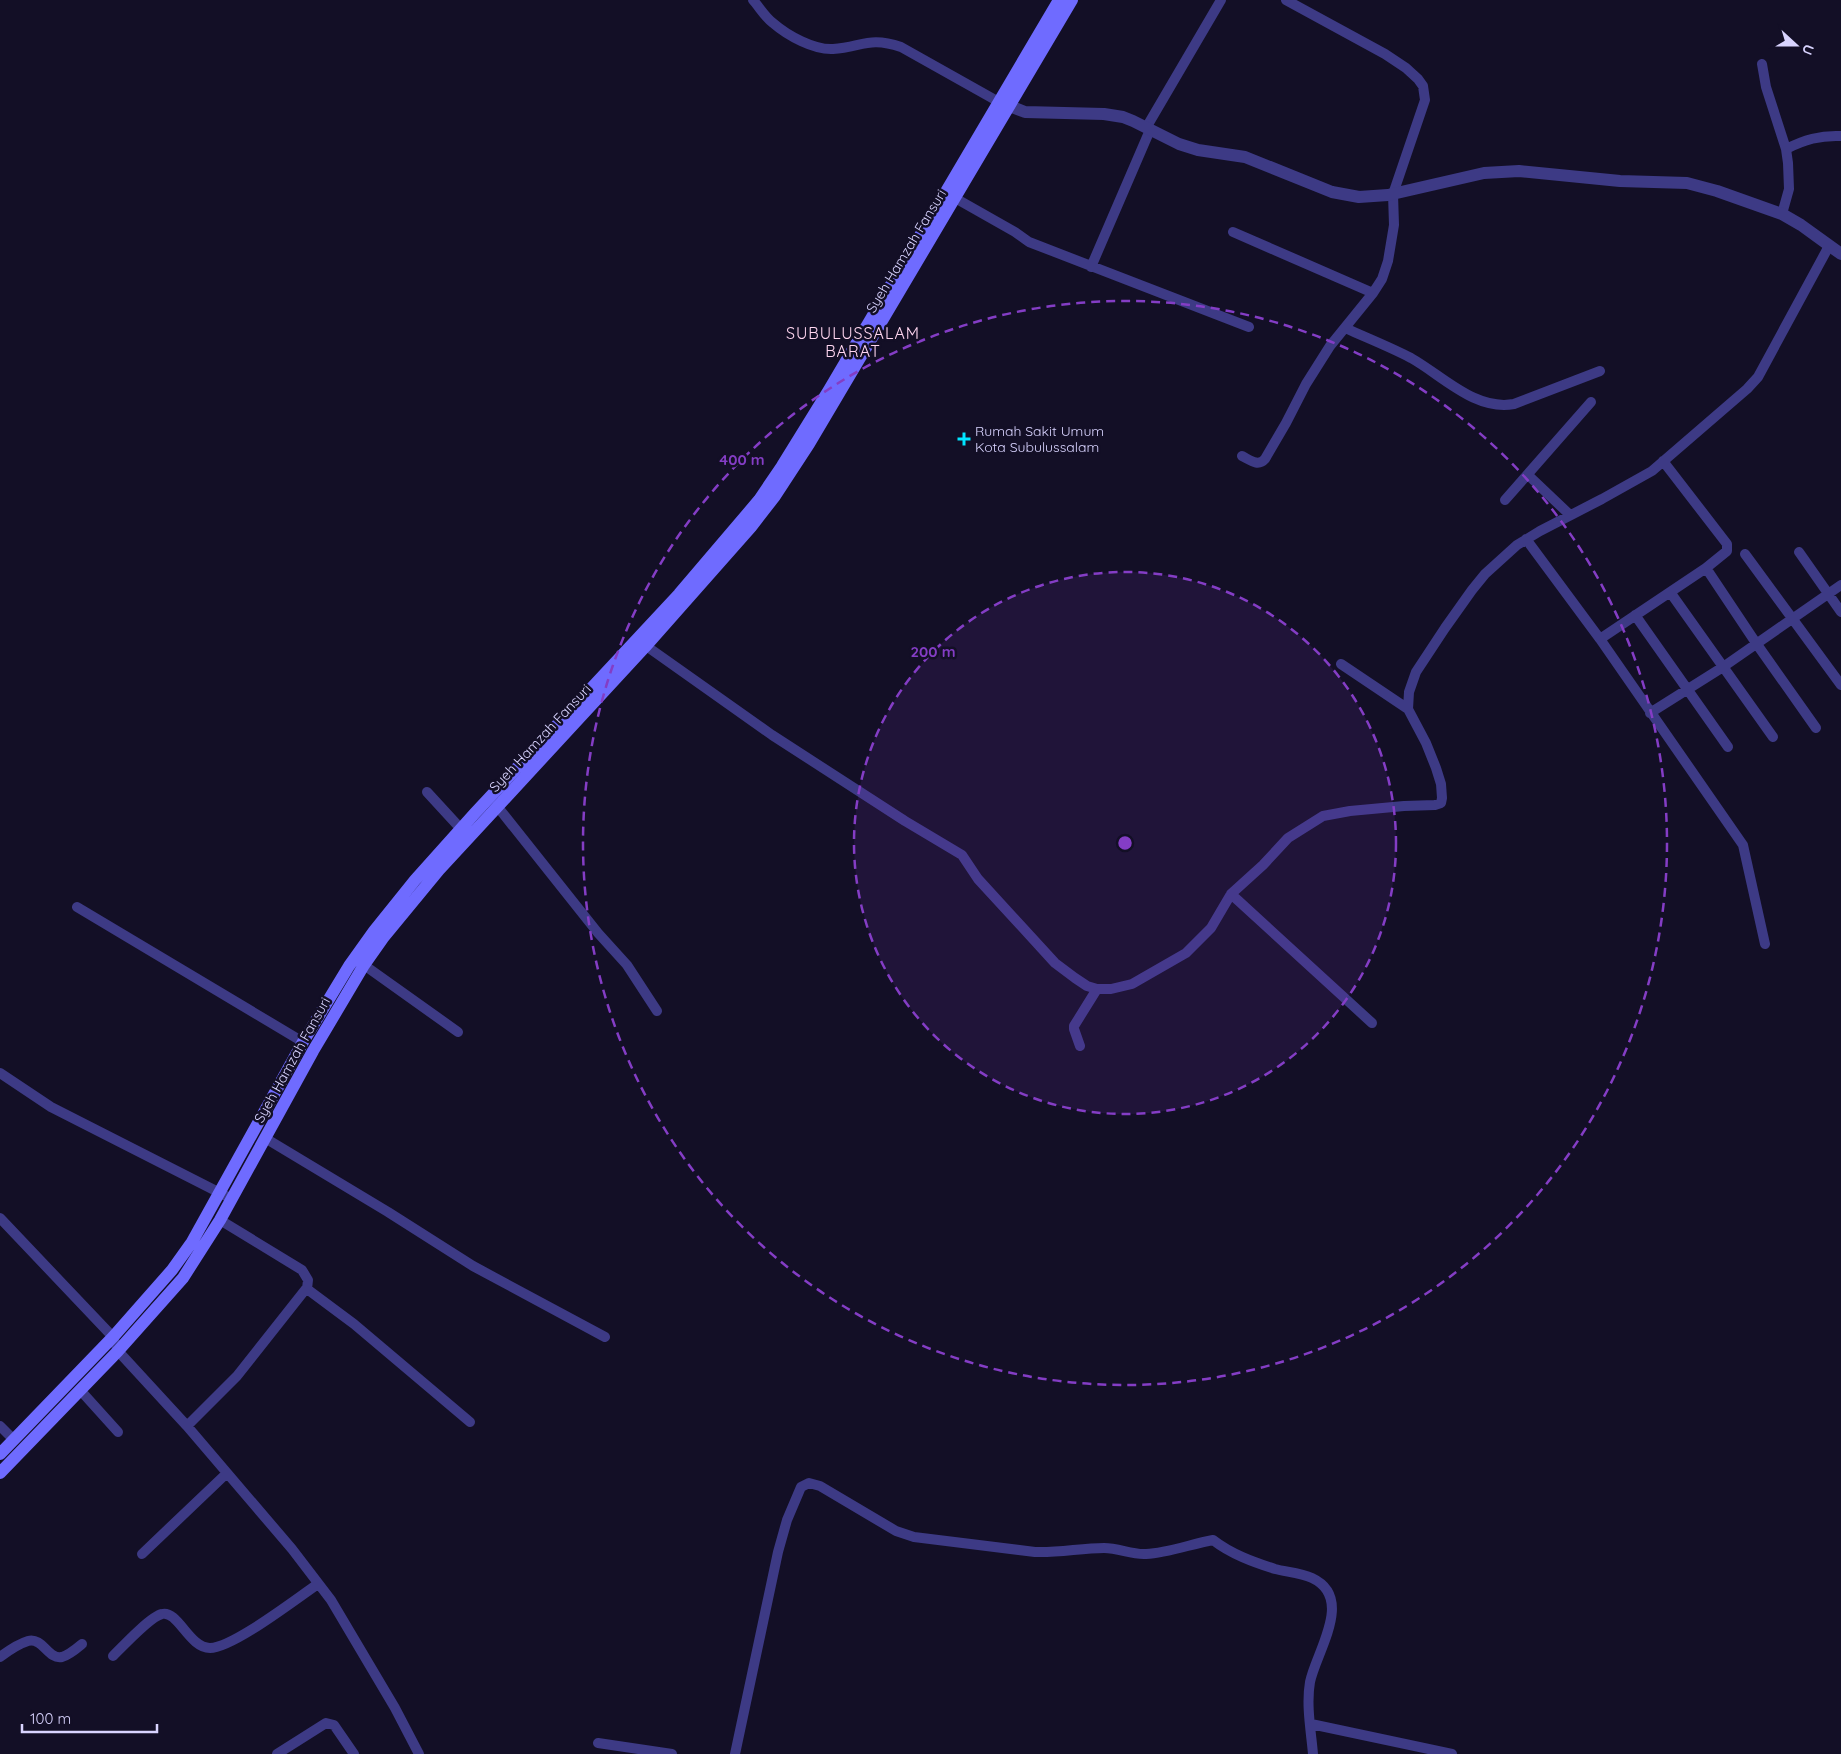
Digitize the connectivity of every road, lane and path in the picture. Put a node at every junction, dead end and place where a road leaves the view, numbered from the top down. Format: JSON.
{"nodes":[{"id":1,"x":753,"y":0,"type":"edge"},
{"id":2,"x":1059,"y":0,"type":"edge"},
{"id":3,"x":1072,"y":0,"type":"edge"},
{"id":4,"x":1221,"y":0,"type":"edge"},
{"id":5,"x":1286,"y":0,"type":"edge"},
{"id":6,"x":1762,"y":64,"type":"dead end"},
{"id":7,"x":1004,"y":104,"type":"junction"},
{"id":8,"x":1148,"y":129,"type":"junction"},
{"id":9,"x":1841,"y":136,"type":"edge"},
{"id":10,"x":1786,"y":149,"type":"junction"},
{"id":11,"x":1393,"y":194,"type":"junction"},
{"id":12,"x":955,"y":198,"type":"junction"},
{"id":13,"x":1782,"y":214,"type":"junction"},
{"id":14,"x":1233,"y":232,"type":"dead end"},
{"id":15,"x":1829,"y":246,"type":"junction"},
{"id":16,"x":1841,"y":254,"type":"edge"},
{"id":17,"x":1091,"y":267,"type":"junction"},
{"id":18,"x":1373,"y":293,"type":"junction"},
{"id":19,"x":1249,"y":327,"type":"dead end"},
{"id":20,"x":1345,"y":328,"type":"junction"},
{"id":21,"x":1600,"y":371,"type":"dead end"},
{"id":22,"x":1591,"y":402,"type":"dead end"},
{"id":23,"x":1242,"y":456,"type":"dead end"},
{"id":24,"x":1664,"y":461,"type":"junction"},
{"id":25,"x":785,"y":471,"type":"junction"},
{"id":26,"x":1528,"y":475,"type":"junction"},
{"id":27,"x":1505,"y":500,"type":"dead end"},
{"id":28,"x":1570,"y":515,"type":"junction"},
{"id":29,"x":1526,"y":539,"type":"junction"},
{"id":30,"x":1799,"y":552,"type":"dead end"},
{"id":31,"x":1745,"y":554,"type":"dead end"},
{"id":32,"x":1706,"y":568,"type":"junction"},
{"id":33,"x":1841,"y":585,"type":"edge"},
{"id":34,"x":1670,"y":592,"type":"junction"},
{"id":35,"x":1828,"y":594,"type":"junction"},
{"id":36,"x":1841,"y":612,"type":"edge"},
{"id":37,"x":1635,"y":616,"type":"junction"},
{"id":38,"x":1792,"y":618,"type":"junction"},
{"id":39,"x":1600,"y":639,"type":"junction"},
{"id":40,"x":641,"y":642,"type":"junction"},
{"id":41,"x":1756,"y":643,"type":"junction"},
{"id":42,"x":1341,"y":664,"type":"dead end"},
{"id":43,"x":1723,"y":667,"type":"junction"},
{"id":44,"x":1841,"y":685,"type":"edge"},
{"id":45,"x":1688,"y":690,"type":"junction"},
{"id":46,"x":1408,"y":709,"type":"junction"},
{"id":47,"x":1650,"y":713,"type":"junction"},
{"id":48,"x":1816,"y":728,"type":"dead end"},
{"id":49,"x":1773,"y":737,"type":"dead end"},
{"id":50,"x":1728,"y":747,"type":"dead end"},
{"id":51,"x":427,"y":792,"type":"dead end"},
{"id":52,"x":497,"y":806,"type":"junction"},
{"id":53,"x":461,"y":828,"type":"junction"},
{"id":54,"x":1231,"y":894,"type":"junction"},
{"id":55,"x":77,"y":907,"type":"dead end"},
{"id":56,"x":1765,"y":944,"type":"dead end"},
{"id":57,"x":364,"y":965,"type":"junction"},
{"id":58,"x":346,"y":984,"type":"junction"},
{"id":59,"x":1097,"y":989,"type":"junction"},
{"id":60,"x":657,"y":1011,"type":"dead end"},
{"id":61,"x":1372,"y":1023,"type":"dead end"},
{"id":62,"x":458,"y":1032,"type":"dead end"},
{"id":63,"x":303,"y":1042,"type":"junction"},
{"id":64,"x":1080,"y":1046,"type":"dead end"},
{"id":65,"x":0,"y":1074,"type":"edge"},
{"id":66,"x":265,"y":1138,"type":"junction"},
{"id":67,"x":220,"y":1192,"type":"junction"},
{"id":68,"x":231,"y":1199,"type":"junction"},
{"id":69,"x":0,"y":1218,"type":"edge"},
{"id":70,"x":220,"y":1220,"type":"junction"},
{"id":71,"x":307,"y":1289,"type":"junction"},
{"id":72,"x":113,"y":1337,"type":"junction"},
{"id":73,"x":605,"y":1337,"type":"dead end"},
{"id":74,"x":118,"y":1351,"type":"junction"},
{"id":75,"x":80,"y":1391,"type":"junction"},
{"id":76,"x":470,"y":1422,"type":"dead end"},
{"id":77,"x":0,"y":1426,"type":"edge"},
{"id":78,"x":188,"y":1426,"type":"junction"},
{"id":79,"x":118,"y":1432,"type":"dead end"},
{"id":80,"x":14,"y":1440,"type":"junction"},
{"id":81,"x":0,"y":1454,"type":"edge"},
{"id":82,"x":0,"y":1473,"type":"edge"},
{"id":83,"x":227,"y":1473,"type":"junction"},
{"id":84,"x":142,"y":1554,"type":"dead end"},
{"id":85,"x":318,"y":1584,"type":"junction"},
{"id":86,"x":82,"y":1644,"type":"dead end"},
{"id":87,"x":113,"y":1656,"type":"dead end"},
{"id":88,"x":0,"y":1657,"type":"edge"},
{"id":89,"x":1311,"y":1724,"type":"junction"},
{"id":90,"x":598,"y":1743,"type":"dead end"},
{"id":91,"x":277,"y":1754,"type":"edge"},
{"id":92,"x":354,"y":1754,"type":"edge"},
{"id":93,"x":420,"y":1754,"type":"edge"},
{"id":94,"x":672,"y":1754,"type":"edge"},
{"id":95,"x":735,"y":1754,"type":"edge"},
{"id":96,"x":1313,"y":1754,"type":"edge"},
{"id":97,"x":1452,"y":1754,"type":"edge"}],
"edges":[{"from":1,"to":7,"type":"street"},
{"from":2,"to":7,"type":"main road","name":"Syeh Hamzah Fansuri"},
{"from":3,"to":7,"type":"main road","name":"Syeh Hamzah Fansuri"},
{"from":4,"to":8,"type":"street"},
{"from":5,"to":11,"type":"street"},
{"from":6,"to":10,"type":"street"},
{"from":7,"to":8,"type":"street"},
{"from":7,"to":12,"type":"main road","name":"Syeh Hamzah Fansuri"},
{"from":7,"to":25,"type":"main road","name":"Syeh Hamzah Fansuri"},
{"from":8,"to":11,"type":"street"},
{"from":8,"to":17,"type":"street"},
{"from":9,"to":10,"type":"street"},
{"from":10,"to":13,"type":"street"},
{"from":11,"to":13,"type":"street"},
{"from":11,"to":18,"type":"street"},
{"from":12,"to":17,"type":"street"},
{"from":12,"to":25,"type":"main road","name":"Syeh Hamzah Fansuri"},
{"from":13,"to":15,"type":"street"},
{"from":14,"to":18,"type":"street"},
{"from":15,"to":16,"type":"street"},
{"from":15,"to":24,"type":"street"},
{"from":17,"to":19,"type":"street"},
{"from":18,"to":20,"type":"street"},
{"from":20,"to":21,"type":"street"},
{"from":20,"to":23,"type":"street"},
{"from":22,"to":26,"type":"street"},
{"from":24,"to":28,"type":"street"},
{"from":24,"to":32,"type":"street"},
{"from":25,"to":40,"type":"main road","name":"Syeh Hamzah Fansuri"},
{"from":26,"to":27,"type":"street"},
{"from":26,"to":28,"type":"street"},
{"from":28,"to":29,"type":"street"},
{"from":29,"to":39,"type":"street"},
{"from":29,"to":46,"type":"street"},
{"from":30,"to":35,"type":"street"},
{"from":31,"to":38,"type":"street"},
{"from":32,"to":34,"type":"street"},
{"from":32,"to":41,"type":"street"},
{"from":33,"to":35,"type":"street"},
{"from":34,"to":37,"type":"street"},
{"from":34,"to":43,"type":"street"},
{"from":35,"to":36,"type":"street"},
{"from":35,"to":38,"type":"street"},
{"from":37,"to":39,"type":"street"},
{"from":37,"to":45,"type":"street"},
{"from":38,"to":41,"type":"street"},
{"from":38,"to":44,"type":"street"},
{"from":39,"to":47,"type":"street"},
{"from":40,"to":52,"type":"main road","name":"Syeh Hamzah Fansuri"},
{"from":40,"to":53,"type":"main road","name":"Syeh Hamzah Fansuri"},
{"from":40,"to":59,"type":"street"},
{"from":41,"to":43,"type":"street"},
{"from":41,"to":48,"type":"street"},
{"from":42,"to":46,"type":"street"},
{"from":43,"to":45,"type":"street"},
{"from":43,"to":49,"type":"street"},
{"from":45,"to":47,"type":"street"},
{"from":45,"to":50,"type":"street"},
{"from":46,"to":54,"type":"street"},
{"from":47,"to":56,"type":"street"},
{"from":51,"to":53,"type":"street"},
{"from":52,"to":57,"type":"main road","name":"Syeh Hamzah Fansuri"},
{"from":52,"to":60,"type":"street"},
{"from":53,"to":58,"type":"main road","name":"Syeh Hamzah Fansuri"},
{"from":54,"to":59,"type":"street"},
{"from":54,"to":61,"type":"street"},
{"from":55,"to":63,"type":"street"},
{"from":57,"to":58,"type":"main road","name":"Syeh Hamzah Fansuri"},
{"from":57,"to":62,"type":"street"},
{"from":58,"to":63,"type":"main road","name":"Syeh Hamzah Fansuri"},
{"from":58,"to":66,"type":"main road","name":"Syeh Hamzah Fansuri"},
{"from":59,"to":64,"type":"street"},
{"from":63,"to":67,"type":"main road","name":"Syeh Hamzah Fansuri"},
{"from":65,"to":67,"type":"street"},
{"from":66,"to":68,"type":"main road","name":"Syeh Hamzah Fansuri"},
{"from":66,"to":73,"type":"street"},
{"from":67,"to":68,"type":"street"},
{"from":67,"to":72,"type":"main road","name":"Syeh Hamzah Fansuri"},
{"from":68,"to":70,"type":"main road","name":"Syeh Hamzah Fansuri"},
{"from":69,"to":72,"type":"street"},
{"from":70,"to":71,"type":"street"},
{"from":70,"to":74,"type":"main road","name":"Syeh Hamzah Fansuri"},
{"from":71,"to":76,"type":"street"},
{"from":71,"to":78,"type":"street"},
{"from":72,"to":74,"type":"street"},
{"from":72,"to":80,"type":"main road","name":"Syeh Hamzah Fansuri"},
{"from":74,"to":75,"type":"main road","name":"Syeh Hamzah Fansuri"},
{"from":74,"to":78,"type":"street"},
{"from":75,"to":79,"type":"street"},
{"from":75,"to":82,"type":"main road","name":"Syeh Hamzah Fansuri"},
{"from":77,"to":80,"type":"street"},
{"from":78,"to":83,"type":"street"},
{"from":80,"to":81,"type":"main road","name":"Syeh Hamzah Fansuri"},
{"from":83,"to":84,"type":"street"},
{"from":83,"to":85,"type":"street"},
{"from":85,"to":87,"type":"street"},
{"from":85,"to":93,"type":"street"},
{"from":86,"to":88,"type":"street"},
{"from":89,"to":95,"type":"street"},
{"from":89,"to":96,"type":"street"},
{"from":89,"to":97,"type":"street"},
{"from":90,"to":94,"type":"street"},
{"from":91,"to":92,"type":"street"}]}
